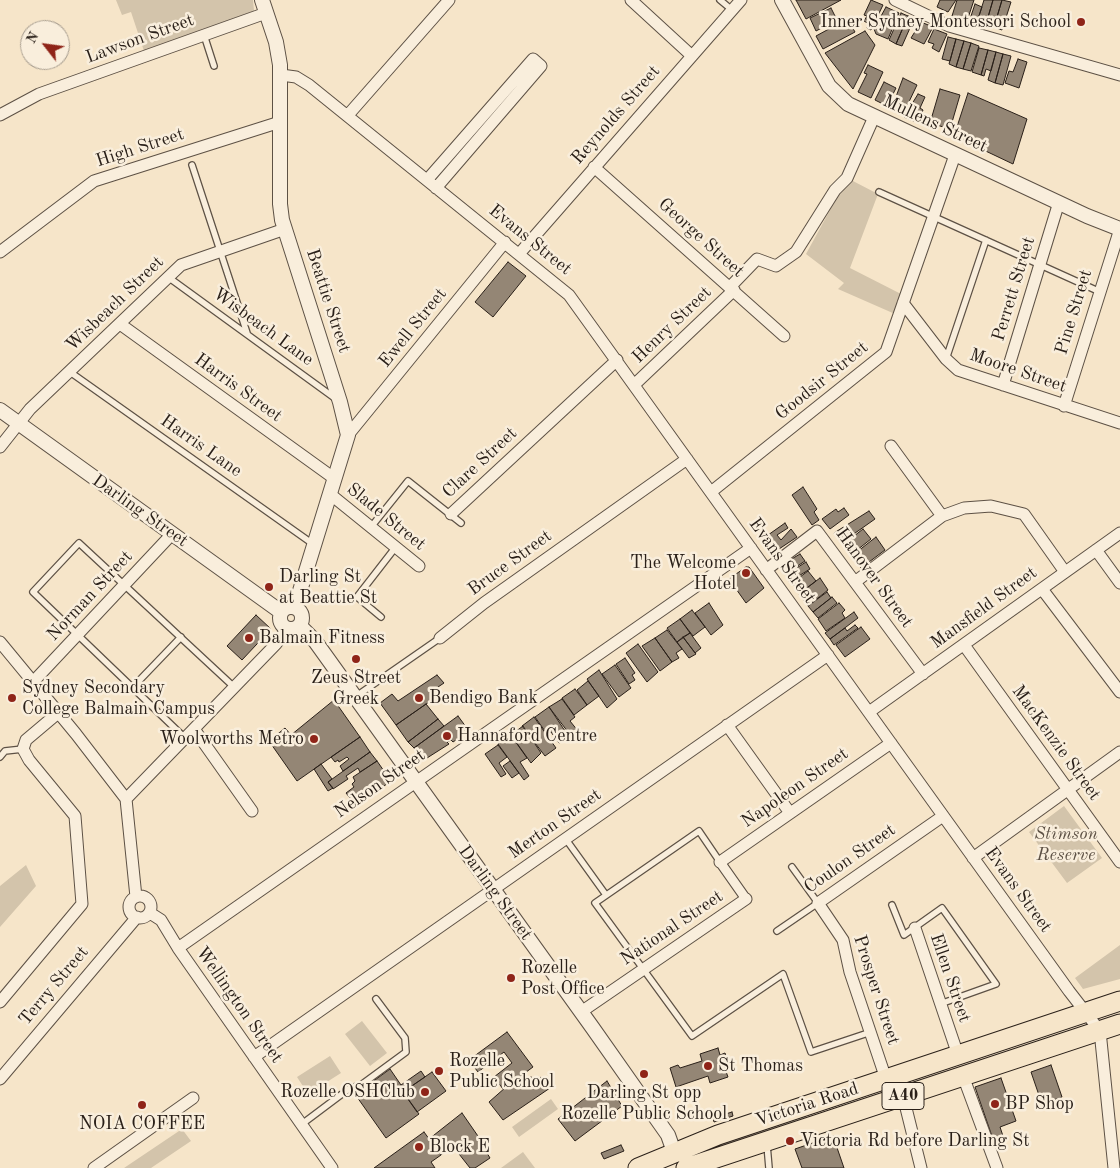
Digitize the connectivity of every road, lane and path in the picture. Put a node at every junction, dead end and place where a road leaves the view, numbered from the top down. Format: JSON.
{"nodes":[{"id":1,"x":449,"y":0,"type":"edge"},
{"id":2,"x":631,"y":0,"type":"edge"},
{"id":3,"x":720,"y":0,"type":"edge"},
{"id":4,"x":741,"y":0,"type":"edge"},
{"id":5,"x":782,"y":0,"type":"edge"},
{"id":6,"x":895,"y":0,"type":"edge"},
{"id":7,"x":264,"y":6,"type":"edge"},
{"id":8,"x":732,"y":10,"type":"junction"},
{"id":9,"x":204,"y":35,"type":"junction"},
{"id":10,"x":692,"y":56,"type":"junction"},
{"id":11,"x":214,"y":66,"type":"dead end"},
{"id":12,"x":281,"y":75,"type":"junction"},
{"id":13,"x":1120,"y":75,"type":"edge"},
{"id":14,"x":0,"y":115,"type":"edge"},
{"id":15,"x":348,"y":115,"type":"junction"},
{"id":16,"x":874,"y":117,"type":"junction"},
{"id":17,"x":487,"y":120,"type":"junction"},
{"id":18,"x":280,"y":122,"type":"junction"},
{"id":19,"x":955,"y":155,"type":"junction"},
{"id":20,"x":192,"y":165,"type":"dead end"},
{"id":21,"x":594,"y":167,"type":"junction"},
{"id":22,"x":432,"y":184,"type":"junction"},
{"id":23,"x":879,"y":192,"type":"dead end"},
{"id":24,"x":1059,"y":202,"type":"junction"},
{"id":25,"x":933,"y":216,"type":"junction"},
{"id":26,"x":1120,"y":229,"type":"edge"},
{"id":27,"x":285,"y":230,"type":"junction"},
{"id":28,"x":986,"y":240,"type":"junction"},
{"id":29,"x":505,"y":242,"type":"junction"},
{"id":30,"x":0,"y":252,"type":"edge"},
{"id":31,"x":221,"y":252,"type":"junction"},
{"id":32,"x":519,"y":254,"type":"junction"},
{"id":33,"x":1040,"y":264,"type":"junction"},
{"id":34,"x":168,"y":277,"type":"junction"},
{"id":35,"x":732,"y":289,"type":"junction"},
{"id":36,"x":1098,"y":292,"type":"junction"},
{"id":37,"x":903,"y":303,"type":"junction"},
{"id":38,"x":120,"y":324,"type":"junction"},
{"id":39,"x":247,"y":333,"type":"junction"},
{"id":40,"x":784,"y":336,"type":"dead end"},
{"id":41,"x":946,"y":359,"type":"junction"},
{"id":42,"x":617,"y":360,"type":"junction"},
{"id":43,"x":70,"y":372,"type":"junction"},
{"id":44,"x":634,"y":385,"type":"junction"},
{"id":45,"x":1003,"y":386,"type":"junction"},
{"id":46,"x":340,"y":402,"type":"junction"},
{"id":47,"x":1064,"y":406,"type":"junction"},
{"id":48,"x":0,"y":410,"type":"edge"},
{"id":49,"x":1120,"y":423,"type":"edge"},
{"id":50,"x":18,"y":425,"type":"junction"},
{"id":51,"x":348,"y":436,"type":"junction"},
{"id":52,"x":891,"y":446,"type":"dead end"},
{"id":53,"x":0,"y":447,"type":"edge"},
{"id":54,"x":687,"y":459,"type":"junction"},
{"id":55,"x":335,"y":479,"type":"junction"},
{"id":56,"x":711,"y":492,"type":"junction"},
{"id":57,"x":330,"y":494,"type":"junction"},
{"id":58,"x":451,"y":514,"type":"junction"},
{"id":59,"x":942,"y":516,"type":"junction"},
{"id":60,"x":462,"y":523,"type":"dead end"},
{"id":61,"x":370,"y":527,"type":"junction"},
{"id":62,"x":1120,"y":533,"type":"edge"},
{"id":63,"x":172,"y":534,"type":"junction"},
{"id":64,"x":314,"y":546,"type":"junction"},
{"id":65,"x":395,"y":548,"type":"junction"},
{"id":66,"x":751,"y":548,"type":"junction"},
{"id":67,"x":1096,"y":550,"type":"junction"},
{"id":68,"x":419,"y":566,"type":"dead end"},
{"id":69,"x":766,"y":570,"type":"junction"},
{"id":70,"x":1065,"y":572,"type":"junction"},
{"id":71,"x":855,"y":582,"type":"junction"},
{"id":72,"x":1120,"y":583,"type":"edge"},
{"id":73,"x":125,"y":585,"type":"junction"},
{"id":74,"x":1042,"y":589,"type":"junction"},
{"id":75,"x":295,"y":607,"type":"junction"},
{"id":76,"x":281,"y":612,"type":"junction"},
{"id":77,"x":381,"y":617,"type":"dead end"},
{"id":78,"x":293,"y":627,"type":"junction"},
{"id":79,"x":78,"y":635,"type":"junction"},
{"id":80,"x":181,"y":638,"type":"junction"},
{"id":81,"x":440,"y":638,"type":"joint"},
{"id":82,"x":0,"y":642,"type":"edge"},
{"id":83,"x":964,"y":644,"type":"junction"},
{"id":84,"x":828,"y":655,"type":"junction"},
{"id":85,"x":922,"y":674,"type":"junction"},
{"id":86,"x":33,"y":682,"type":"junction"},
{"id":87,"x":133,"y":687,"type":"junction"},
{"id":88,"x":234,"y":687,"type":"junction"},
{"id":89,"x":1120,"y":692,"type":"edge"},
{"id":90,"x":355,"y":697,"type":"junction"},
{"id":91,"x":869,"y":712,"type":"junction"},
{"id":92,"x":58,"y":714,"type":"junction"},
{"id":93,"x":728,"y":725,"type":"junction"},
{"id":94,"x":194,"y":729,"type":"junction"},
{"id":95,"x":185,"y":738,"type":"junction"},
{"id":96,"x":891,"y":743,"type":"junction"},
{"id":97,"x":23,"y":748,"type":"junction"},
{"id":98,"x":1120,"y":752,"type":"edge"},
{"id":99,"x":0,"y":756,"type":"edge"},
{"id":100,"x":414,"y":781,"type":"junction"},
{"id":101,"x":1067,"y":789,"type":"junction"},
{"id":102,"x":126,"y":799,"type":"junction"},
{"id":103,"x":252,"y":811,"type":"dead end"},
{"id":104,"x":790,"y":813,"type":"junction"},
{"id":105,"x":943,"y":816,"type":"junction"},
{"id":106,"x":565,"y":838,"type":"junction"},
{"id":107,"x":973,"y":858,"type":"junction"},
{"id":108,"x":720,"y":862,"type":"junction"},
{"id":109,"x":1120,"y":862,"type":"edge"},
{"id":110,"x":792,"y":867,"type":"dead end"},
{"id":111,"x":492,"y":889,"type":"junction"},
{"id":112,"x":606,"y":895,"type":"junction"},
{"id":113,"x":136,"y":897,"type":"junction"},
{"id":114,"x":746,"y":899,"type":"joint"},
{"id":115,"x":818,"y":903,"type":"junction"},
{"id":116,"x":892,"y":905,"type":"dead end"},
{"id":117,"x":150,"y":913,"type":"junction"},
{"id":118,"x":136,"y":917,"type":"junction"},
{"id":119,"x":915,"y":928,"type":"junction"},
{"id":120,"x":777,"y":931,"type":"dead end"},
{"id":121,"x":178,"y":948,"type":"junction"},
{"id":122,"x":642,"y":969,"type":"junction"},
{"id":123,"x":376,"y":999,"type":"dead end"},
{"id":124,"x":1120,"y":1001,"type":"edge"},
{"id":125,"x":0,"y":1002,"type":"edge"},
{"id":126,"x":940,"y":1004,"type":"junction"},
{"id":127,"x":581,"y":1012,"type":"junction"},
{"id":128,"x":1086,"y":1012,"type":"junction"},
{"id":129,"x":1120,"y":1024,"type":"edge"},
{"id":130,"x":1100,"y":1031,"type":"junction"},
{"id":131,"x":871,"y":1032,"type":"junction"},
{"id":132,"x":958,"y":1055,"type":"junction"},
{"id":133,"x":254,"y":1057,"type":"junction"},
{"id":134,"x":963,"y":1076,"type":"junction"},
{"id":135,"x":0,"y":1079,"type":"edge"},
{"id":136,"x":886,"y":1079,"type":"junction"},
{"id":137,"x":902,"y":1096,"type":"junction"},
{"id":138,"x":193,"y":1098,"type":"dead end"},
{"id":139,"x":302,"y":1124,"type":"junction"},
{"id":140,"x":766,"y":1140,"type":"junction"},
{"id":141,"x":677,"y":1160,"type":"edge"},
{"id":142,"x":94,"y":1168,"type":"edge"},
{"id":143,"x":332,"y":1168,"type":"edge"},
{"id":144,"x":638,"y":1168,"type":"edge"},
{"id":145,"x":686,"y":1168,"type":"edge"},
{"id":146,"x":769,"y":1168,"type":"edge"},
{"id":147,"x":921,"y":1168,"type":"edge"},
{"id":148,"x":997,"y":1168,"type":"edge"},
{"id":149,"x":1114,"y":1168,"type":"edge"}],
"edges":[{"from":1,"to":15,"type":"street"},
{"from":2,"to":10,"type":"street"},
{"from":3,"to":8,"type":"lane"},
{"from":4,"to":8,"type":"street","name":"Reynolds Street"},
{"from":5,"to":16,"type":"street","name":"Mullens Street"},
{"from":6,"to":13,"type":"street"},
{"from":7,"to":9,"type":"street","name":"Lawson Street"},
{"from":7,"to":12,"type":"street","name":"Beattie Street"},
{"from":8,"to":10,"type":"street","name":"Reynolds Street"},
{"from":9,"to":11,"type":"lane"},
{"from":9,"to":14,"type":"street","name":"Lawson Street"},
{"from":10,"to":21,"type":"street","name":"Reynolds Street"},
{"from":12,"to":15,"type":"street","name":"Evans Street"},
{"from":12,"to":18,"type":"street","name":"Beattie Street"},
{"from":15,"to":22,"type":"street","name":"Evans Street"},
{"from":16,"to":19,"type":"street","name":"Mullens Street"},
{"from":16,"to":35,"type":"street","name":"Henry Street"},
{"from":17,"to":17,"type":"street"},
{"from":17,"to":22,"type":"street"},
{"from":18,"to":27,"type":"street","name":"Beattie Street"},
{"from":18,"to":30,"type":"street","name":"High Street"},
{"from":19,"to":24,"type":"street","name":"Mullens Street"},
{"from":19,"to":25,"type":"street","name":"Goodsir Street"},
{"from":20,"to":31,"type":"lane"},
{"from":21,"to":32,"type":"street","name":"Reynolds Street"},
{"from":21,"to":35,"type":"street","name":"George Street"},
{"from":22,"to":29,"type":"street","name":"Evans Street"},
{"from":23,"to":25,"type":"lane"},
{"from":24,"to":26,"type":"street","name":"Mullens Street"},
{"from":24,"to":33,"type":"street","name":"Perrett Street"},
{"from":25,"to":28,"type":"lane"},
{"from":25,"to":37,"type":"street","name":"Goodsir Street"},
{"from":26,"to":36,"type":"street","name":"Pine Street"},
{"from":27,"to":31,"type":"street","name":"Wisbeach Street"},
{"from":27,"to":46,"type":"street","name":"Beattie Street"},
{"from":28,"to":33,"type":"lane"},
{"from":28,"to":41,"type":"lane"},
{"from":29,"to":32,"type":"street","name":"Evans Street"},
{"from":29,"to":51,"type":"street","name":"Ewell Street"},
{"from":31,"to":34,"type":"street","name":"Wisbeach Street"},
{"from":31,"to":39,"type":"lane"},
{"from":32,"to":42,"type":"street","name":"Evans Street"},
{"from":33,"to":36,"type":"lane"},
{"from":33,"to":45,"type":"street","name":"Perrett Street"},
{"from":34,"to":38,"type":"street","name":"Wisbeach Street"},
{"from":34,"to":39,"type":"lane","name":"Wisbeach Lane"},
{"from":35,"to":40,"type":"street","name":"George Street"},
{"from":35,"to":44,"type":"street","name":"Henry Street"},
{"from":36,"to":47,"type":"street","name":"Pine Street"},
{"from":37,"to":41,"type":"street","name":"Moore Street"},
{"from":37,"to":56,"type":"street","name":"Goodsir Street"},
{"from":38,"to":43,"type":"street","name":"Wisbeach Street"},
{"from":38,"to":55,"type":"street","name":"Harris Street"},
{"from":39,"to":46,"type":"lane","name":"Wisbeach Lane"},
{"from":41,"to":45,"type":"street","name":"Moore Street"},
{"from":42,"to":44,"type":"street","name":"Evans Street"},
{"from":42,"to":58,"type":"street","name":"Clare Street"},
{"from":43,"to":50,"type":"street","name":"Wisbeach Street"},
{"from":43,"to":64,"type":"lane","name":"Harris Lane"},
{"from":44,"to":54,"type":"street","name":"Evans Street"},
{"from":45,"to":47,"type":"street","name":"Moore Street"},
{"from":46,"to":51,"type":"street","name":"Beattie Street"},
{"from":47,"to":49,"type":"street","name":"Moore Street"},
{"from":48,"to":50,"type":"street","name":"Darling Street"},
{"from":50,"to":53,"type":"street","name":"Wisbeach Street"},
{"from":50,"to":63,"type":"street","name":"Darling Street"},
{"from":51,"to":55,"type":"street"},
{"from":52,"to":59,"type":"street"},
{"from":54,"to":56,"type":"street","name":"Evans Street"},
{"from":54,"to":81,"type":"street","name":"Bruce Street"},
{"from":55,"to":57,"type":"street"},
{"from":56,"to":66,"type":"street","name":"Evans Street"},
{"from":57,"to":61,"type":"street","name":"Slade Street"},
{"from":57,"to":64,"type":"street"},
{"from":58,"to":60,"type":"lane"},
{"from":58,"to":61,"type":"lane","name":"Clare Street"},
{"from":59,"to":70,"type":"street"},
{"from":59,"to":71,"type":"street"},
{"from":61,"to":65,"type":"street","name":"Slade Street"},
{"from":62,"to":67,"type":"street","name":"Mansfield Street"},
{"from":63,"to":73,"type":"street","name":"Norman Street"},
{"from":63,"to":76,"type":"street","name":"Darling Street"},
{"from":64,"to":75,"type":"street"},
{"from":65,"to":68,"type":"street","name":"Slade Street"},
{"from":65,"to":77,"type":"lane"},
{"from":66,"to":69,"type":"street","name":"Evans Street"},
{"from":66,"to":100,"type":"street","name":"Nelson Street"},
{"from":67,"to":70,"type":"street","name":"Mansfield Street"},
{"from":67,"to":72,"type":"street"},
{"from":69,"to":71,"type":"street","name":"Hanover Street"},
{"from":69,"to":84,"type":"street","name":"Evans Street"},
{"from":70,"to":74,"type":"street","name":"Mansfield Street"},
{"from":71,"to":85,"type":"street","name":"Hanover Street"},
{"from":73,"to":79,"type":"street","name":"Norman Street"},
{"from":73,"to":79,"type":"lane"},
{"from":73,"to":80,"type":"lane"},
{"from":74,"to":83,"type":"street","name":"Mansfield Street"},
{"from":74,"to":89,"type":"street"},
{"from":75,"to":76,"type":"street"},
{"from":75,"to":78,"type":"street"},
{"from":76,"to":78,"type":"street"},
{"from":78,"to":88,"type":"street"},
{"from":78,"to":90,"type":"street","name":"Darling Street"},
{"from":79,"to":86,"type":"street","name":"Norman Street"},
{"from":79,"to":87,"type":"lane"},
{"from":80,"to":87,"type":"lane"},
{"from":80,"to":88,"type":"lane"},
{"from":81,"to":90,"type":"lane","name":"Bruce Street"},
{"from":82,"to":86,"type":"street"},
{"from":83,"to":85,"type":"street","name":"Mansfield Street"},
{"from":83,"to":101,"type":"street","name":"MacKenzie Street"},
{"from":84,"to":91,"type":"street","name":"Evans Street"},
{"from":84,"to":93,"type":"street","name":"Merton Street"},
{"from":85,"to":91,"type":"street","name":"Mansfield Street"},
{"from":86,"to":92,"type":"street"},
{"from":87,"to":95,"type":"lane"},
{"from":88,"to":94,"type":"street"},
{"from":90,"to":100,"type":"street","name":"Darling Street"},
{"from":91,"to":96,"type":"street","name":"Evans Street"},
{"from":92,"to":97,"type":"street"},
{"from":92,"to":102,"type":"street"},
{"from":93,"to":104,"type":"street"},
{"from":93,"to":106,"type":"street","name":"Merton Street"},
{"from":94,"to":95,"type":"street"},
{"from":94,"to":103,"type":"street"},
{"from":95,"to":102,"type":"street"},
{"from":96,"to":104,"type":"street","name":"Napoleon Street"},
{"from":96,"to":105,"type":"street","name":"Evans Street"},
{"from":97,"to":99,"type":"lane"},
{"from":97,"to":125,"type":"street"},
{"from":98,"to":101,"type":"street"},
{"from":100,"to":111,"type":"street","name":"Darling Street"},
{"from":100,"to":121,"type":"street","name":"Nelson Street"},
{"from":101,"to":107,"type":"street"},
{"from":101,"to":109,"type":"street","name":"MacKenzie Street"},
{"from":102,"to":113,"type":"street"},
{"from":104,"to":108,"type":"street","name":"Napoleon Street"},
{"from":105,"to":107,"type":"street","name":"Evans Street"},
{"from":105,"to":115,"type":"street","name":"Coulon Street"},
{"from":106,"to":111,"type":"street","name":"Merton Street"},
{"from":106,"to":112,"type":"lane"},
{"from":107,"to":128,"type":"street","name":"Evans Street"},
{"from":108,"to":112,"type":"lane"},
{"from":108,"to":114,"type":"street","name":"National Street"},
{"from":110,"to":115,"type":"lane","name":"Prosper Street"},
{"from":111,"to":127,"type":"street","name":"Darling Street"},
{"from":111,"to":133,"type":"street","name":"Merton Street"},
{"from":112,"to":122,"type":"lane"},
{"from":113,"to":117,"type":"street"},
{"from":113,"to":118,"type":"street"},
{"from":114,"to":122,"type":"street","name":"National Street"},
{"from":115,"to":120,"type":"lane","name":"Coulon Street"},
{"from":115,"to":131,"type":"street","name":"Prosper Street"},
{"from":116,"to":119,"type":"lane","name":"Ellen Street"},
{"from":117,"to":118,"type":"street"},
{"from":117,"to":121,"type":"street","name":"Wellington Street"},
{"from":118,"to":135,"type":"street","name":"Terry Street"},
{"from":119,"to":126,"type":"street","name":"Ellen Street"},
{"from":119,"to":126,"type":"lane"},
{"from":121,"to":133,"type":"street","name":"Wellington Street"},
{"from":122,"to":127,"type":"street","name":"National Street"},
{"from":122,"to":131,"type":"lane"},
{"from":123,"to":139,"type":"lane"},
{"from":124,"to":128,"type":"highway","name":"Victoria Road","number":"A40"},
{"from":126,"to":132,"type":"street","name":"Ellen Street"},
{"from":127,"to":141,"type":"street","name":"Darling Street"},
{"from":128,"to":130,"type":"street","name":"Evans Street"},
{"from":128,"to":132,"type":"highway","name":"Victoria Road","number":"A40"},
{"from":129,"to":130,"type":"highway","name":"Victoria Road","number":"A40"},
{"from":130,"to":134,"type":"highway","name":"Victoria Road","number":"A40"},
{"from":130,"to":149,"type":"street"},
{"from":131,"to":136,"type":"street","name":"Prosper Street"},
{"from":132,"to":136,"type":"highway","name":"Victoria Road","number":"A40"},
{"from":133,"to":139,"type":"street","name":"Wellington Street"},
{"from":134,"to":137,"type":"highway","name":"Victoria Road","number":"A40"},
{"from":134,"to":148,"type":"street"},
{"from":136,"to":141,"type":"highway","name":"Victoria Road","number":"A40"},
{"from":137,"to":140,"type":"highway","name":"Victoria Road","number":"A40"},
{"from":137,"to":147,"type":"street"},
{"from":138,"to":142,"type":"street"},
{"from":139,"to":143,"type":"street","name":"Wellington Street"},
{"from":140,"to":145,"type":"highway","name":"Victoria Road","number":"A40"},
{"from":140,"to":146,"type":"lane"},
{"from":141,"to":144,"type":"highway","name":"Victoria Road","number":"A40"}]}
